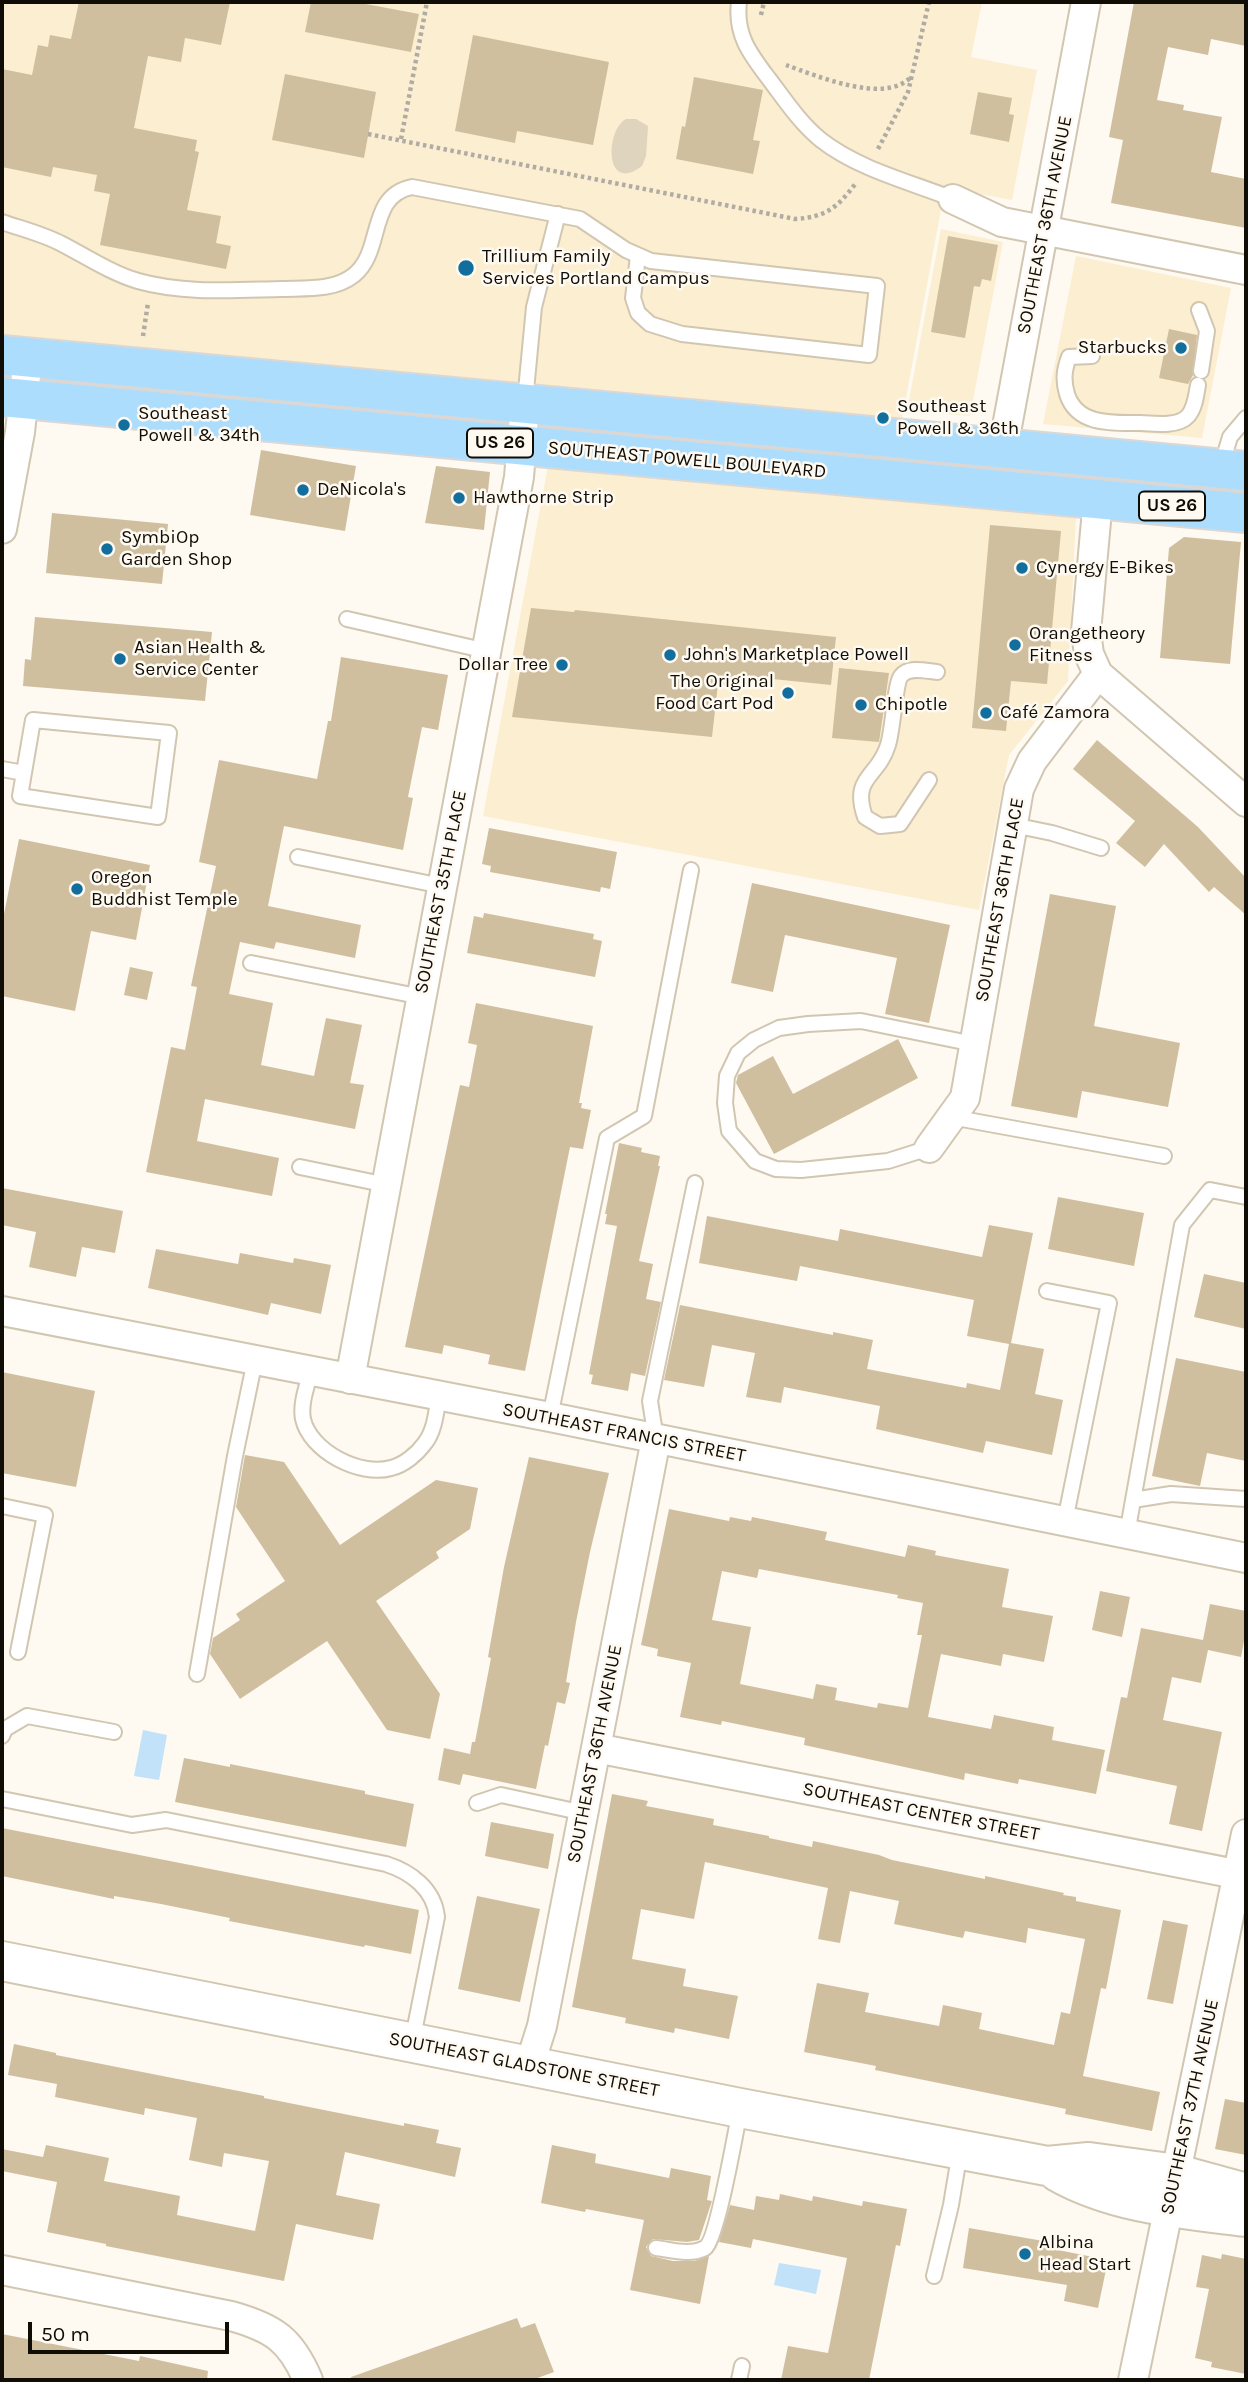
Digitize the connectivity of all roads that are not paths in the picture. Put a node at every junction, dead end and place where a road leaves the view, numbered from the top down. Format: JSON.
{"nodes":[{"id":1,"x":739,"y":2,"type":"edge"},
{"id":2,"x":1086,"y":2,"type":"edge"},
{"id":3,"x":953,"y":199,"type":"joint"},
{"id":4,"x":558,"y":214,"type":"junction"},
{"id":5,"x":2,"y":222,"type":"edge"},
{"id":6,"x":1045,"y":231,"type":"junction"},
{"id":7,"x":638,"y":256,"type":"junction"},
{"id":8,"x":1246,"y":270,"type":"edge"},
{"id":9,"x":1199,"y":310,"type":"dead end"},
{"id":10,"x":15,"y":356,"type":"edge"},
{"id":11,"x":1092,"y":356,"type":"dead end"},
{"id":12,"x":13,"y":398,"type":"edge"},
{"id":13,"x":525,"y":404,"type":"junction"},
{"id":14,"x":1246,"y":418,"type":"edge"},
{"id":15,"x":522,"y":445,"type":"junction"},
{"id":16,"x":1003,"y":449,"type":"junction"},
{"id":17,"x":1138,"y":461,"type":"junction"},
{"id":18,"x":8,"y":468,"type":"edge"},
{"id":19,"x":1233,"y":470,"type":"edge"},
{"id":20,"x":934,"y":484,"type":"junction"},
{"id":21,"x":1098,"y":499,"type":"junction"},
{"id":22,"x":1246,"y":513,"type":"edge"},
{"id":23,"x":2,"y":529,"type":"edge"},
{"id":24,"x":347,"y":619,"type":"dead end"},
{"id":25,"x":487,"y":651,"type":"junction"},
{"id":26,"x":937,"y":673,"type":"dead end"},
{"id":27,"x":1098,"y":674,"type":"junction"},
{"id":28,"x":2,"y":769,"type":"edge"},
{"id":29,"x":24,"y":773,"type":"junction"},
{"id":30,"x":929,"y":780,"type":"dead end"},
{"id":31,"x":1246,"y":802,"type":"edge"},
{"id":32,"x":1013,"y":825,"type":"junction"},
{"id":33,"x":1101,"y":848,"type":"dead end"},
{"id":34,"x":298,"y":857,"type":"dead end"},
{"id":35,"x":691,"y":870,"type":"dead end"},
{"id":36,"x":442,"y":886,"type":"junction"},
{"id":37,"x":251,"y":962,"type":"dead end"},
{"id":38,"x":422,"y":997,"type":"junction"},
{"id":39,"x":974,"y":1044,"type":"junction"},
{"id":40,"x":951,"y":1117,"type":"junction"},
{"id":41,"x":929,"y":1148,"type":"joint"},
{"id":42,"x":1164,"y":1156,"type":"dead end"},
{"id":43,"x":300,"y":1167,"type":"dead end"},
{"id":44,"x":695,"y":1183,"type":"dead end"},
{"id":45,"x":387,"y":1185,"type":"junction"},
{"id":46,"x":1246,"y":1197,"type":"edge"},
{"id":47,"x":1047,"y":1291,"type":"dead end"},
{"id":48,"x":2,"y":1311,"type":"edge"},
{"id":49,"x":255,"y":1360,"type":"junction"},
{"id":50,"x":311,"y":1371,"type":"junction"},
{"id":51,"x":350,"y":1379,"type":"junction"},
{"id":52,"x":439,"y":1396,"type":"junction"},
{"id":53,"x":550,"y":1418,"type":"junction"},
{"id":54,"x":656,"y":1439,"type":"junction"},
{"id":55,"x":1246,"y":1499,"type":"edge"},
{"id":56,"x":1133,"y":1500,"type":"junction"},
{"id":57,"x":2,"y":1506,"type":"edge"},
{"id":58,"x":1065,"y":1521,"type":"junction"},
{"id":59,"x":1127,"y":1534,"type":"junction"},
{"id":60,"x":1246,"y":1558,"type":"edge"},
{"id":61,"x":18,"y":1652,"type":"dead end"},
{"id":62,"x":197,"y":1674,"type":"dead end"},
{"id":63,"x":114,"y":1732,"type":"dead end"},
{"id":64,"x":2,"y":1736,"type":"edge"},
{"id":65,"x":596,"y":1748,"type":"junction"},
{"id":66,"x":2,"y":1799,"type":"edge"},
{"id":67,"x":477,"y":1803,"type":"dead end"},
{"id":68,"x":584,"y":1813,"type":"junction"},
{"id":69,"x":1246,"y":1834,"type":"edge"},
{"id":70,"x":1242,"y":1875,"type":"edge"},
{"id":71,"x":2,"y":1961,"type":"edge"},
{"id":72,"x":412,"y":2043,"type":"junction"},
{"id":73,"x":529,"y":2067,"type":"junction"},
{"id":74,"x":740,"y":2108,"type":"junction"},
{"id":75,"x":961,"y":2150,"type":"junction"},
{"id":76,"x":1173,"y":2191,"type":"junction"},
{"id":77,"x":1246,"y":2193,"type":"edge"},
{"id":78,"x":1246,"y":2217,"type":"edge"},
{"id":79,"x":656,"y":2248,"type":"dead end"},
{"id":80,"x":2,"y":2270,"type":"edge"},
{"id":81,"x":934,"y":2276,"type":"dead end"},
{"id":82,"x":309,"y":2380,"type":"edge"},
{"id":83,"x":1133,"y":2380,"type":"edge"}],
"edges":[{"from":1,"to":3,"type":"lane"},
{"from":2,"to":6,"type":"street","name":"SOUTHEAST 36TH AVENUE"},
{"from":3,"to":6,"type":"street"},
{"from":4,"to":5,"type":"lane"},
{"from":4,"to":7,"type":"lane"},
{"from":4,"to":13,"type":"lane"},
{"from":6,"to":8,"type":"street"},
{"from":6,"to":16,"type":"street","name":"SOUTHEAST 36TH AVENUE"},
{"from":7,"to":7,"type":"lane"},
{"from":9,"to":11,"type":"lane"},
{"from":10,"to":12,"type":"street"},
{"from":10,"to":13,"type":"main road","name":"SOUTHEAST POWELL BOULEVARD","number":"US 26"},
{"from":12,"to":15,"type":"main road","name":"SOUTHEAST POWELL BOULEVARD","number":"US 26"},
{"from":12,"to":18,"type":"street"},
{"from":13,"to":15,"type":"street","name":"SOUTHEAST 35TH PLACE"},
{"from":13,"to":16,"type":"main road","name":"SOUTHEAST POWELL BOULEVARD","number":"US 26"},
{"from":14,"to":19,"type":"lane"},
{"from":15,"to":20,"type":"main road","name":"SOUTHEAST POWELL BOULEVARD","number":"US 26"},
{"from":15,"to":25,"type":"street","name":"SOUTHEAST 35TH PLACE"},
{"from":16,"to":17,"type":"main road","name":"SOUTHEAST POWELL BOULEVARD","number":"US 26"},
{"from":16,"to":20,"type":"main road"},
{"from":17,"to":19,"type":"main road","name":"SOUTHEAST POWELL BOULEVARD","number":"US 26"},
{"from":17,"to":21,"type":"main road"},
{"from":18,"to":23,"type":"street"},
{"from":20,"to":21,"type":"main road","name":"SOUTHEAST POWELL BOULEVARD","number":"US 26"},
{"from":21,"to":22,"type":"main road","name":"SOUTHEAST POWELL BOULEVARD","number":"US 26"},
{"from":21,"to":27,"type":"street"},
{"from":24,"to":25,"type":"lane"},
{"from":25,"to":36,"type":"street","name":"SOUTHEAST 35TH PLACE"},
{"from":26,"to":30,"type":"lane"},
{"from":27,"to":31,"type":"street"},
{"from":27,"to":32,"type":"street","name":"SOUTHEAST 36TH PLACE"},
{"from":28,"to":29,"type":"lane"},
{"from":29,"to":29,"type":"lane"},
{"from":32,"to":33,"type":"lane"},
{"from":32,"to":39,"type":"street","name":"SOUTHEAST 36TH PLACE"},
{"from":34,"to":36,"type":"lane"},
{"from":35,"to":53,"type":"lane"},
{"from":36,"to":38,"type":"street","name":"SOUTHEAST 35TH PLACE"},
{"from":37,"to":38,"type":"lane"},
{"from":38,"to":45,"type":"street","name":"SOUTHEAST 35TH PLACE"},
{"from":39,"to":40,"type":"street","name":"SOUTHEAST 36TH PLACE"},
{"from":39,"to":41,"type":"lane"},
{"from":40,"to":41,"type":"street","name":"SOUTHEAST 36TH PLACE"},
{"from":40,"to":42,"type":"lane"},
{"from":43,"to":45,"type":"lane"},
{"from":44,"to":54,"type":"lane"},
{"from":45,"to":51,"type":"street","name":"SOUTHEAST 35TH PLACE"},
{"from":46,"to":56,"type":"lane"},
{"from":47,"to":58,"type":"lane"},
{"from":48,"to":49,"type":"street","name":"SOUTHEAST FRANCIS STREET"},
{"from":49,"to":50,"type":"street","name":"SOUTHEAST FRANCIS STREET"},
{"from":49,"to":62,"type":"lane"},
{"from":50,"to":51,"type":"street","name":"SOUTHEAST FRANCIS STREET"},
{"from":50,"to":52,"type":"lane"},
{"from":51,"to":52,"type":"street","name":"SOUTHEAST FRANCIS STREET"},
{"from":52,"to":53,"type":"street","name":"SOUTHEAST FRANCIS STREET"},
{"from":53,"to":54,"type":"street","name":"SOUTHEAST FRANCIS STREET"},
{"from":54,"to":58,"type":"street","name":"SOUTHEAST FRANCIS STREET"},
{"from":54,"to":65,"type":"street","name":"SOUTHEAST 36TH AVENUE"},
{"from":55,"to":56,"type":"lane"},
{"from":56,"to":59,"type":"lane"},
{"from":57,"to":61,"type":"lane"},
{"from":58,"to":59,"type":"street","name":"SOUTHEAST FRANCIS STREET"},
{"from":59,"to":60,"type":"street","name":"SOUTHEAST FRANCIS STREET"},
{"from":63,"to":64,"type":"lane"},
{"from":65,"to":68,"type":"street","name":"SOUTHEAST 36TH AVENUE"},
{"from":65,"to":70,"type":"street","name":"SOUTHEAST CENTER STREET"},
{"from":66,"to":72,"type":"lane"},
{"from":67,"to":68,"type":"lane"},
{"from":68,"to":73,"type":"street","name":"SOUTHEAST 36TH AVENUE"},
{"from":69,"to":70,"type":"street","name":"SOUTHEAST 37TH AVENUE"},
{"from":70,"to":76,"type":"street","name":"SOUTHEAST 37TH AVENUE"},
{"from":71,"to":72,"type":"street","name":"SOUTHEAST GLADSTONE STREET"},
{"from":72,"to":73,"type":"street","name":"SOUTHEAST GLADSTONE STREET"},
{"from":73,"to":74,"type":"street","name":"SOUTHEAST GLADSTONE STREET"},
{"from":74,"to":75,"type":"street","name":"SOUTHEAST GLADSTONE STREET"},
{"from":74,"to":79,"type":"lane"},
{"from":75,"to":76,"type":"street","name":"SOUTHEAST GLADSTONE STREET"},
{"from":75,"to":81,"type":"lane"},
{"from":76,"to":77,"type":"street","name":"SOUTHEAST GLADSTONE STREET"},
{"from":76,"to":78,"type":"street","name":"SOUTHEAST GLADSTONE STREET"},
{"from":76,"to":83,"type":"street","name":"SOUTHEAST 37TH AVENUE"},
{"from":80,"to":82,"type":"street"}]}
